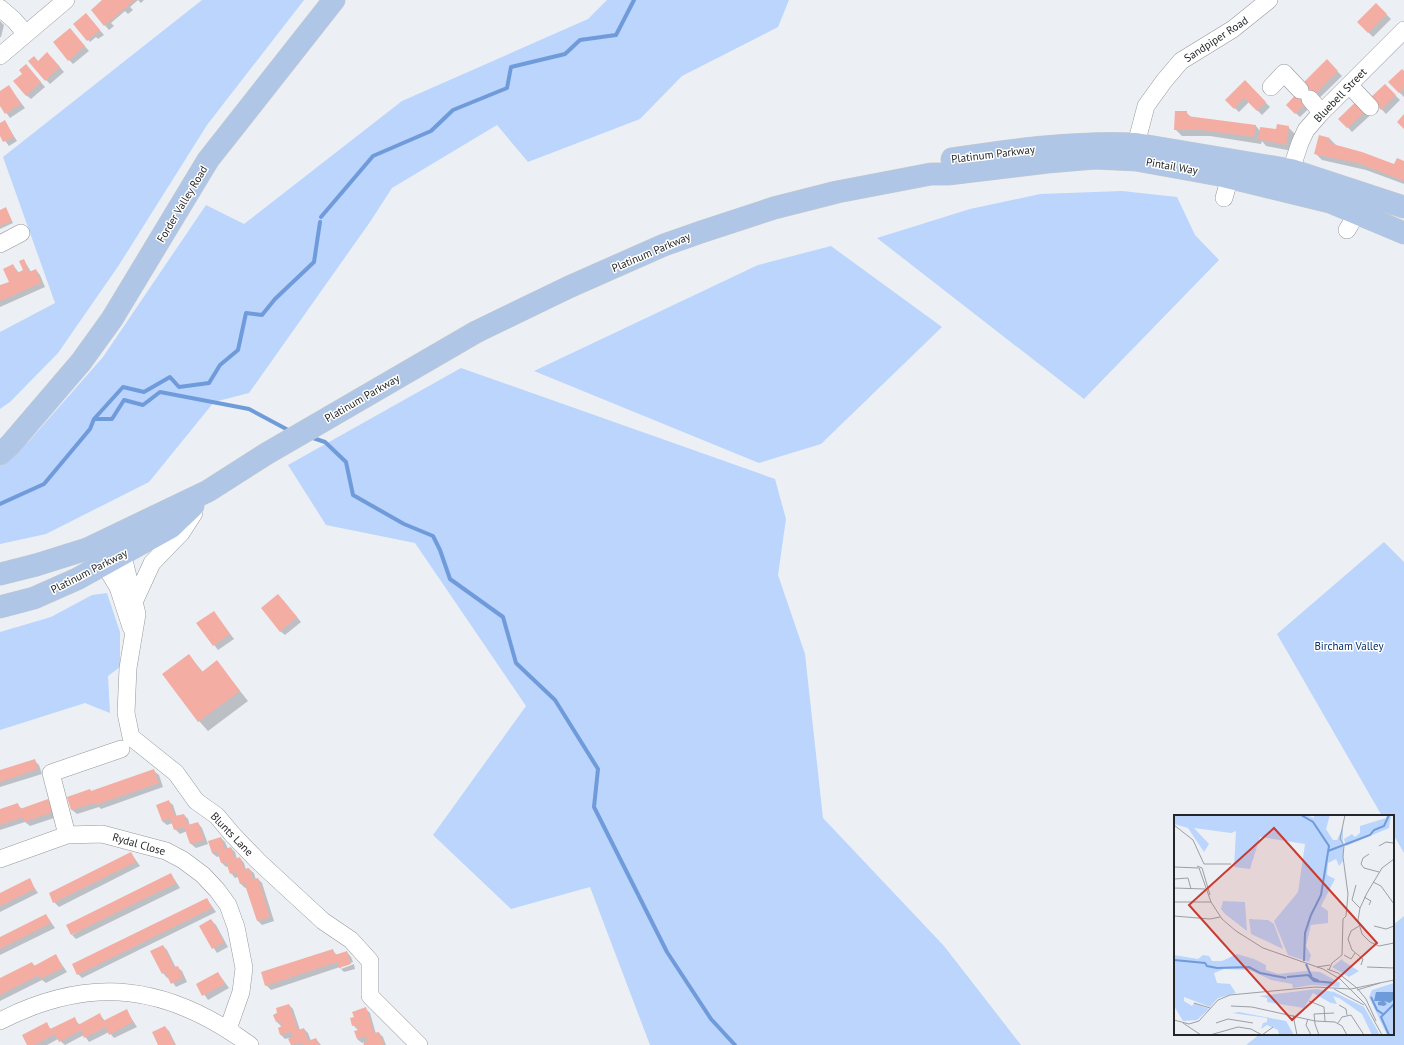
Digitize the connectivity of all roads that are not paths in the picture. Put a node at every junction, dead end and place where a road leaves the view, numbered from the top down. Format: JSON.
{"nodes":[{"id":1,"x":66,"y":0,"type":"edge"},
{"id":2,"x":334,"y":0,"type":"edge"},
{"id":3,"x":1268,"y":0,"type":"edge"},
{"id":4,"x":0,"y":8,"type":"edge"},
{"id":5,"x":1404,"y":30,"type":"edge"},
{"id":6,"x":26,"y":34,"type":"junction"},
{"id":7,"x":0,"y":56,"type":"edge"},
{"id":8,"x":1348,"y":85,"type":"junction"},
{"id":9,"x":1271,"y":87,"type":"dead end"},
{"id":10,"x":1370,"y":106,"type":"dead end"},
{"id":11,"x":1321,"y":112,"type":"junction"},
{"id":12,"x":1136,"y":144,"type":"junction"},
{"id":13,"x":1291,"y":170,"type":"junction"},
{"id":14,"x":931,"y":174,"type":"junction"},
{"id":15,"x":1230,"y":177,"type":"junction"},
{"id":16,"x":1224,"y":198,"type":"dead end"},
{"id":17,"x":1404,"y":207,"type":"edge"},
{"id":18,"x":21,"y":233,"type":"dead end"},
{"id":19,"x":1404,"y":233,"type":"edge"},
{"id":20,"x":0,"y":244,"type":"edge"},
{"id":21,"x":37,"y":412,"type":"junction"},
{"id":22,"x":0,"y":433,"type":"edge"},
{"id":23,"x":0,"y":454,"type":"edge"},
{"id":24,"x":208,"y":491,"type":"junction"},
{"id":25,"x":87,"y":549,"type":"junction"},
{"id":26,"x":113,"y":559,"type":"junction"},
{"id":27,"x":0,"y":574,"type":"edge"},
{"id":28,"x":135,"y":600,"type":"junction"},
{"id":29,"x":0,"y":607,"type":"edge"},
{"id":30,"x":134,"y":636,"type":"junction"},
{"id":31,"x":121,"y":749,"type":"dead end"},
{"id":32,"x":67,"y":835,"type":"junction"},
{"id":33,"x":0,"y":859,"type":"edge"},
{"id":34,"x":0,"y":1021,"type":"edge"},
{"id":35,"x":228,"y":1029,"type":"junction"},
{"id":36,"x":244,"y":1043,"type":"edge"},
{"id":37,"x":419,"y":1045,"type":"edge"}],
"edges":[{"from":1,"to":6,"type":"street"},
{"from":2,"to":21,"type":"main road","name":"Forder Valley Road"},
{"from":3,"to":12,"type":"street","name":"Sandpiper Road"},
{"from":4,"to":6,"type":"street"},
{"from":5,"to":8,"type":"street","name":"Bluebell Street"},
{"from":6,"to":7,"type":"street"},
{"from":8,"to":10,"type":"street"},
{"from":8,"to":11,"type":"street","name":"Bluebell Street"},
{"from":9,"to":11,"type":"street"},
{"from":11,"to":13,"type":"street","name":"Bluebell Street"},
{"from":12,"to":13,"type":"main road","name":"Pintail Way"},
{"from":12,"to":14,"type":"main road","name":"Platinum Parkway"},
{"from":13,"to":17,"type":"main road","name":"Pintail Way"},
{"from":14,"to":15,"type":"main road","name":"Pintail Way"},
{"from":14,"to":24,"type":"main road","name":"Platinum Parkway"},
{"from":15,"to":16,"type":"street"},
{"from":15,"to":19,"type":"main road","name":"Pintail Way"},
{"from":18,"to":20,"type":"street"},
{"from":21,"to":22,"type":"main road","name":"Forder Valley Road"},
{"from":21,"to":23,"type":"main road","name":"Forder Valley Road"},
{"from":24,"to":25,"type":"main road","name":"Platinum Parkway"},
{"from":24,"to":26,"type":"main road","name":"Platinum Parkway"},
{"from":24,"to":28,"type":"street"},
{"from":25,"to":26,"type":"street"},
{"from":25,"to":27,"type":"main road","name":"Platinum Parkway"},
{"from":26,"to":28,"type":"street","name":"Blunts Lane"},
{"from":26,"to":29,"type":"main road","name":"Platinum Parkway"},
{"from":26,"to":30,"type":"street"},
{"from":28,"to":30,"type":"street","name":"Blunts Lane"},
{"from":30,"to":37,"type":"street","name":"Blunts Lane"},
{"from":31,"to":32,"type":"street"},
{"from":32,"to":33,"type":"street","name":"Rydal Close"},
{"from":32,"to":35,"type":"street","name":"Rydal Close"},
{"from":34,"to":35,"type":"street"},
{"from":35,"to":36,"type":"street"}]}
